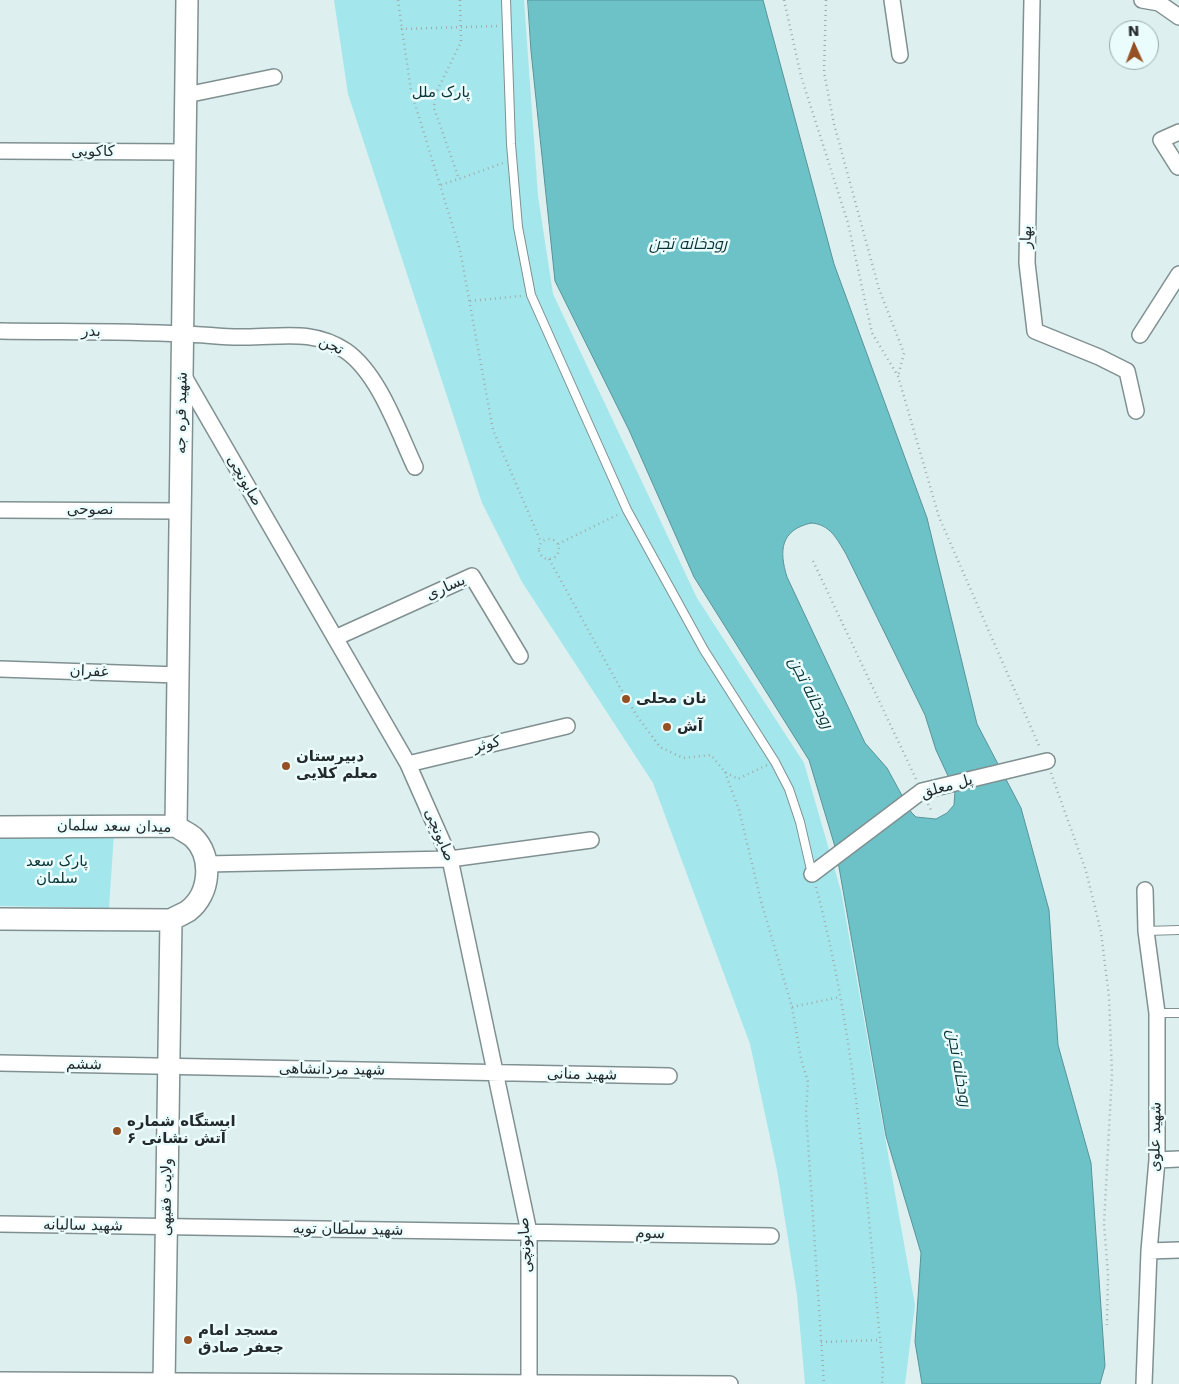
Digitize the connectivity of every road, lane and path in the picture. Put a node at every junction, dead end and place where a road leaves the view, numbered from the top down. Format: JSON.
{"nodes":[{"id":1,"x":187,"y":0,"type":"edge"},
{"id":2,"x":398,"y":0,"type":"edge"},
{"id":3,"x":460,"y":0,"type":"edge"},
{"id":4,"x":506,"y":0,"type":"edge"},
{"id":5,"x":784,"y":0,"type":"edge"},
{"id":6,"x":826,"y":0,"type":"edge"},
{"id":7,"x":892,"y":0,"type":"edge"},
{"id":8,"x":1032,"y":0,"type":"edge"},
{"id":9,"x":1142,"y":0,"type":"edge"},
{"id":10,"x":1179,"y":16,"type":"edge"},
{"id":11,"x":461,"y":26,"type":"junction"},
{"id":12,"x":508,"y":26,"type":"junction"},
{"id":13,"x":402,"y":29,"type":"junction"},
{"id":14,"x":900,"y":55,"type":"dead end"},
{"id":15,"x":274,"y":77,"type":"dead end"},
{"id":16,"x":186,"y":95,"type":"junction"},
{"id":17,"x":1179,"y":132,"type":"edge"},
{"id":18,"x":0,"y":151,"type":"edge"},
{"id":19,"x":185,"y":152,"type":"junction"},
{"id":20,"x":512,"y":160,"type":"junction"},
{"id":21,"x":1178,"y":167,"type":"dead end"},
{"id":22,"x":459,"y":179,"type":"junction"},
{"id":23,"x":441,"y":185,"type":"junction"},
{"id":24,"x":1179,"y":274,"type":"edge"},
{"id":25,"x":531,"y":295,"type":"junction"},
{"id":26,"x":470,"y":301,"type":"junction"},
{"id":27,"x":0,"y":331,"type":"edge"},
{"id":28,"x":183,"y":334,"type":"junction"},
{"id":29,"x":1140,"y":335,"type":"dead end"},
{"id":30,"x":182,"y":373,"type":"junction"},
{"id":31,"x":898,"y":376,"type":"junction"},
{"id":32,"x":1136,"y":411,"type":"dead end"},
{"id":33,"x":415,"y":467,"type":"dead end"},
{"id":34,"x":0,"y":510,"type":"edge"},
{"id":35,"x":627,"y":510,"type":"junction"},
{"id":36,"x":180,"y":511,"type":"junction"},
{"id":37,"x":541,"y":542,"type":"junction"},
{"id":38,"x":558,"y":544,"type":"junction"},
{"id":39,"x":549,"y":559,"type":"junction"},
{"id":40,"x":813,"y":561,"type":"dead end"},
{"id":41,"x":335,"y":638,"type":"junction"},
{"id":42,"x":520,"y":656,"type":"dead end"},
{"id":43,"x":0,"y":669,"type":"edge"},
{"id":44,"x":178,"y":674,"type":"junction"},
{"id":45,"x":567,"y":726,"type":"dead end"},
{"id":46,"x":1047,"y":761,"type":"junction"},
{"id":47,"x":775,"y":762,"type":"junction"},
{"id":48,"x":408,"y":764,"type":"junction"},
{"id":49,"x":725,"y":772,"type":"junction"},
{"id":50,"x":922,"y":791,"type":"junction"},
{"id":51,"x":176,"y":826,"type":"junction"},
{"id":52,"x":0,"y":827,"type":"edge"},
{"id":53,"x":591,"y":840,"type":"dead end"},
{"id":54,"x":450,"y":859,"type":"junction"},
{"id":55,"x":206,"y":864,"type":"junction"},
{"id":56,"x":812,"y":874,"type":"junction"},
{"id":57,"x":1145,"y":890,"type":"dead end"},
{"id":58,"x":0,"y":918,"type":"edge"},
{"id":59,"x":170,"y":920,"type":"junction"},
{"id":60,"x":1179,"y":930,"type":"edge"},
{"id":61,"x":1146,"y":931,"type":"junction"},
{"id":62,"x":840,"y":997,"type":"junction"},
{"id":63,"x":792,"y":1007,"type":"junction"},
{"id":64,"x":1157,"y":1013,"type":"junction"},
{"id":65,"x":1179,"y":1013,"type":"edge"},
{"id":66,"x":0,"y":1063,"type":"edge"},
{"id":67,"x":169,"y":1067,"type":"junction"},
{"id":68,"x":495,"y":1073,"type":"junction"},
{"id":69,"x":669,"y":1076,"type":"dead end"},
{"id":70,"x":1179,"y":1159,"type":"edge"},
{"id":71,"x":1157,"y":1160,"type":"junction"},
{"id":72,"x":0,"y":1224,"type":"edge"},
{"id":73,"x":166,"y":1227,"type":"junction"},
{"id":74,"x":529,"y":1232,"type":"junction"},
{"id":75,"x":771,"y":1236,"type":"dead end"},
{"id":76,"x":1179,"y":1250,"type":"edge"},
{"id":77,"x":1149,"y":1251,"type":"junction"},
{"id":78,"x":1107,"y":1325,"type":"dead end"},
{"id":79,"x":880,"y":1340,"type":"junction"},
{"id":80,"x":821,"y":1342,"type":"junction"},
{"id":81,"x":0,"y":1380,"type":"edge"},
{"id":82,"x":164,"y":1382,"type":"edge"},
{"id":83,"x":529,"y":1384,"type":"edge"},
{"id":84,"x":730,"y":1384,"type":"edge"},
{"id":85,"x":824,"y":1384,"type":"edge"},
{"id":86,"x":882,"y":1384,"type":"edge"},
{"id":87,"x":1144,"y":1384,"type":"edge"}],
"edges":[{"from":1,"to":16,"type":"street","name":"شهید قره جه"},
{"from":2,"to":13,"type":"path"},
{"from":3,"to":11,"type":"path"},
{"from":4,"to":12,"type":"lane"},
{"from":5,"to":31,"type":"path"},
{"from":6,"to":31,"type":"path"},
{"from":7,"to":14,"type":"street"},
{"from":8,"to":32,"type":"street","name":"بهار"},
{"from":9,"to":10,"type":"street"},
{"from":11,"to":12,"type":"path"},
{"from":11,"to":13,"type":"path"},
{"from":11,"to":22,"type":"path"},
{"from":12,"to":20,"type":"lane"},
{"from":13,"to":23,"type":"path"},
{"from":15,"to":16,"type":"street"},
{"from":16,"to":19,"type":"street","name":"شهید قره جه"},
{"from":17,"to":21,"type":"street"},
{"from":18,"to":19,"type":"street","name":"کاکویی"},
{"from":19,"to":28,"type":"street","name":"شهید قره جه"},
{"from":20,"to":22,"type":"path"},
{"from":20,"to":25,"type":"lane"},
{"from":22,"to":23,"type":"path"},
{"from":23,"to":26,"type":"path"},
{"from":24,"to":29,"type":"street"},
{"from":25,"to":26,"type":"path"},
{"from":25,"to":35,"type":"lane"},
{"from":26,"to":37,"type":"path"},
{"from":27,"to":28,"type":"street","name":"بدر"},
{"from":28,"to":30,"type":"street","name":"شهید قره جه"},
{"from":28,"to":33,"type":"street","name":"تجن"},
{"from":30,"to":36,"type":"street","name":"شهید قره جه"},
{"from":30,"to":41,"type":"street","name":"صابونچی"},
{"from":31,"to":46,"type":"path"},
{"from":34,"to":36,"type":"street","name":"نصوحی"},
{"from":35,"to":38,"type":"path"},
{"from":35,"to":47,"type":"lane"},
{"from":36,"to":44,"type":"street","name":"شهید قره جه"},
{"from":37,"to":38,"type":"path"},
{"from":37,"to":39,"type":"path"},
{"from":38,"to":39,"type":"path"},
{"from":39,"to":49,"type":"path"},
{"from":40,"to":50,"type":"path"},
{"from":41,"to":42,"type":"street","name":"یساری"},
{"from":41,"to":48,"type":"street","name":"صابونچی"},
{"from":43,"to":44,"type":"street","name":"غفران"},
{"from":44,"to":51,"type":"street","name":"شهید قره جه"},
{"from":45,"to":48,"type":"street","name":"کوثر"},
{"from":46,"to":50,"type":"street","name":"پل معلق"},
{"from":46,"to":78,"type":"path"},
{"from":47,"to":49,"type":"path"},
{"from":47,"to":56,"type":"lane"},
{"from":48,"to":54,"type":"street","name":"صابونچی"},
{"from":49,"to":63,"type":"path"},
{"from":50,"to":56,"type":"street","name":"پل معلق"},
{"from":51,"to":52,"type":"street","name":"میدان سعد سلمان"},
{"from":51,"to":55,"type":"street","name":"میدان سعد سلمان"},
{"from":53,"to":54,"type":"street"},
{"from":54,"to":55,"type":"street"},
{"from":54,"to":68,"type":"street","name":"صابونچی"},
{"from":55,"to":59,"type":"street"},
{"from":56,"to":62,"type":"path"},
{"from":57,"to":61,"type":"street","name":"شهید علوی"},
{"from":58,"to":59,"type":"street"},
{"from":59,"to":67,"type":"street","name":"ولایت فقیهی"},
{"from":60,"to":61,"type":"lane"},
{"from":61,"to":64,"type":"street","name":"شهید علوی"},
{"from":62,"to":63,"type":"path"},
{"from":62,"to":79,"type":"path"},
{"from":63,"to":80,"type":"path"},
{"from":64,"to":65,"type":"lane"},
{"from":64,"to":71,"type":"street","name":"شهید علوی"},
{"from":66,"to":67,"type":"street","name":"ششم"},
{"from":67,"to":68,"type":"street","name":"شهید مردانشاهی"},
{"from":67,"to":73,"type":"street","name":"ولایت فقیهی"},
{"from":68,"to":69,"type":"street","name":"شهید منانی"},
{"from":68,"to":74,"type":"street","name":"صابونچی"},
{"from":70,"to":71,"type":"street"},
{"from":71,"to":77,"type":"street","name":"شهید علوی"},
{"from":72,"to":73,"type":"street","name":"شهید سالیانه"},
{"from":73,"to":74,"type":"street","name":"شهید سلطان تویه"},
{"from":73,"to":82,"type":"street","name":"ولایت فقیهی"},
{"from":74,"to":75,"type":"street","name":"سوم"},
{"from":74,"to":83,"type":"street","name":"صابونچی"},
{"from":76,"to":77,"type":"street"},
{"from":77,"to":87,"type":"street","name":"شهید علوی"},
{"from":79,"to":80,"type":"path"},
{"from":79,"to":86,"type":"path"},
{"from":80,"to":85,"type":"path"},
{"from":81,"to":82,"type":"street"},
{"from":82,"to":83,"type":"street"},
{"from":83,"to":84,"type":"street"}]}
